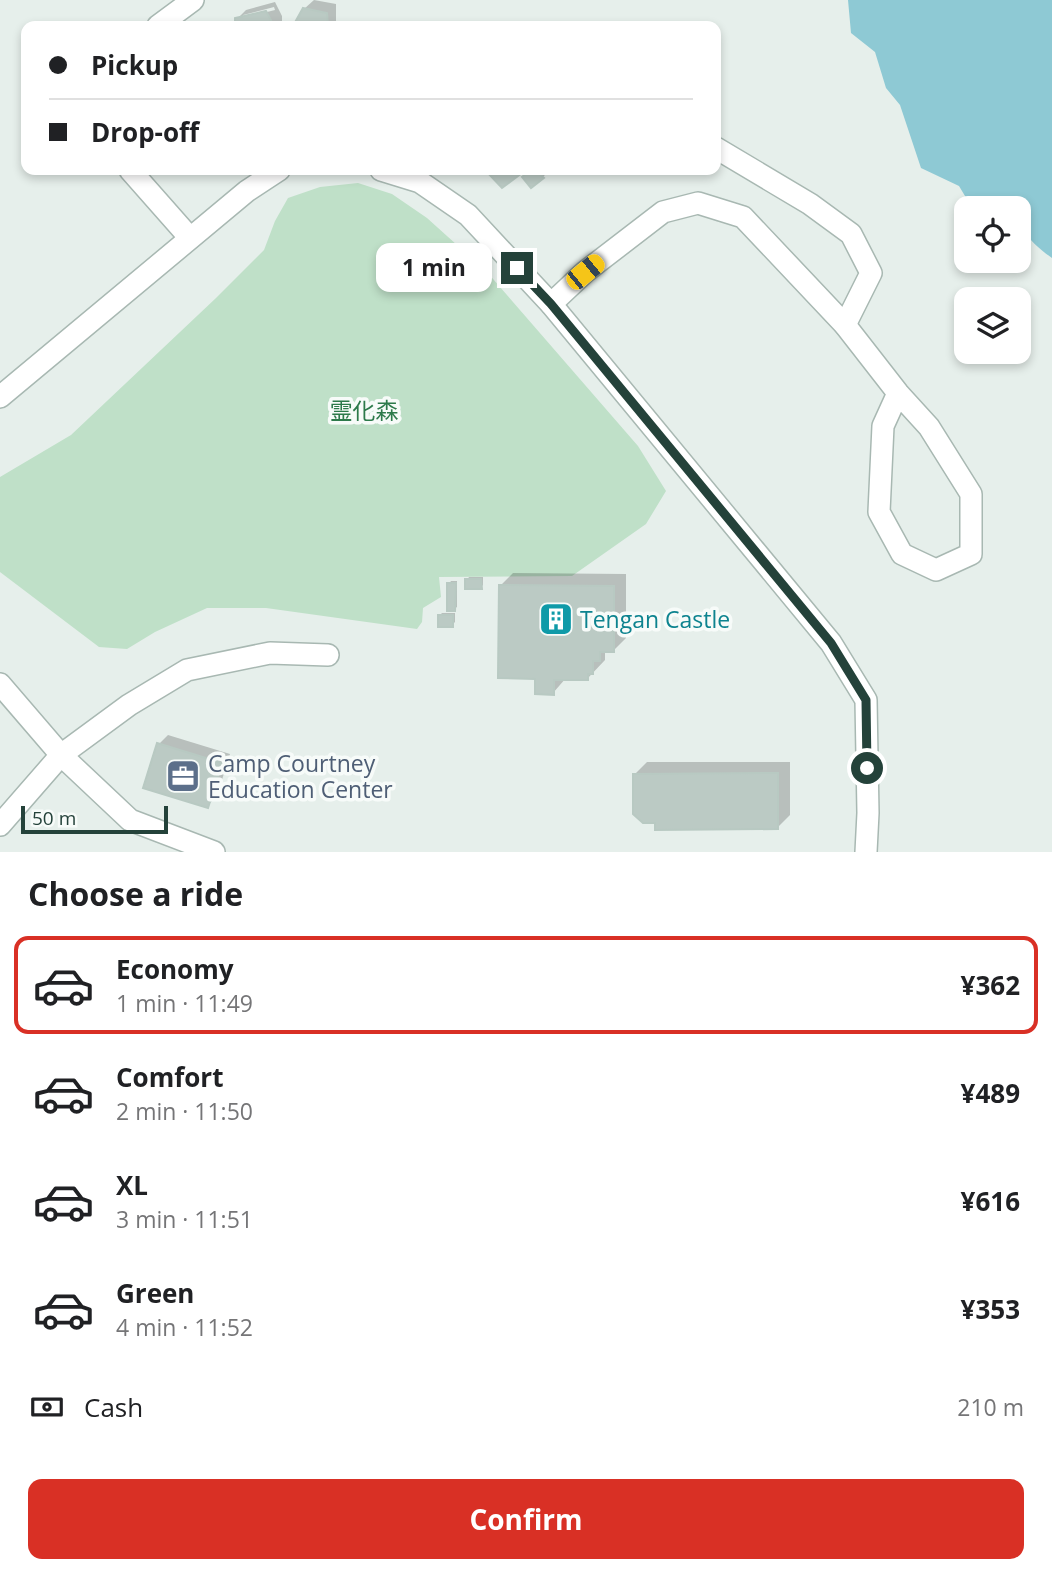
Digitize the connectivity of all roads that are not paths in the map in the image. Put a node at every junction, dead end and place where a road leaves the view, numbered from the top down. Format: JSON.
{"nodes":[{"id":1,"x":193,"y":0,"type":"edge"},
{"id":2,"x":165,"y":21,"type":"edge"},
{"id":3,"x":721,"y":151,"type":"edge"},
{"id":4,"x":134,"y":175,"type":"edge"},
{"id":5,"x":271,"y":175,"type":"edge"},
{"id":6,"x":397,"y":175,"type":"edge"},
{"id":7,"x":190,"y":238,"type":"junction"},
{"id":8,"x":551,"y":304,"type":"junction"},
{"id":9,"x":845,"y":325,"type":"junction"},
{"id":10,"x":898,"y":393,"type":"junction"},
{"id":11,"x":0,"y":397,"type":"edge"},
{"id":12,"x":328,"y":655,"type":"dead end"},
{"id":13,"x":0,"y":684,"type":"edge"},
{"id":14,"x":61,"y":755,"type":"junction"},
{"id":15,"x":0,"y":825,"type":"edge"},
{"id":16,"x":214,"y":852,"type":"edge"},
{"id":17,"x":866,"y":852,"type":"edge"}],
"edges":[{"from":1,"to":2,"type":"street"},
{"from":3,"to":9,"type":"street"},
{"from":4,"to":7,"type":"street"},
{"from":5,"to":7,"type":"street"},
{"from":6,"to":8,"type":"street"},
{"from":7,"to":11,"type":"street"},
{"from":8,"to":9,"type":"street"},
{"from":8,"to":17,"type":"street"},
{"from":9,"to":10,"type":"street"},
{"from":10,"to":10,"type":"street"},
{"from":12,"to":14,"type":"street"},
{"from":13,"to":14,"type":"street"},
{"from":14,"to":15,"type":"street"},
{"from":14,"to":16,"type":"street"}]}
